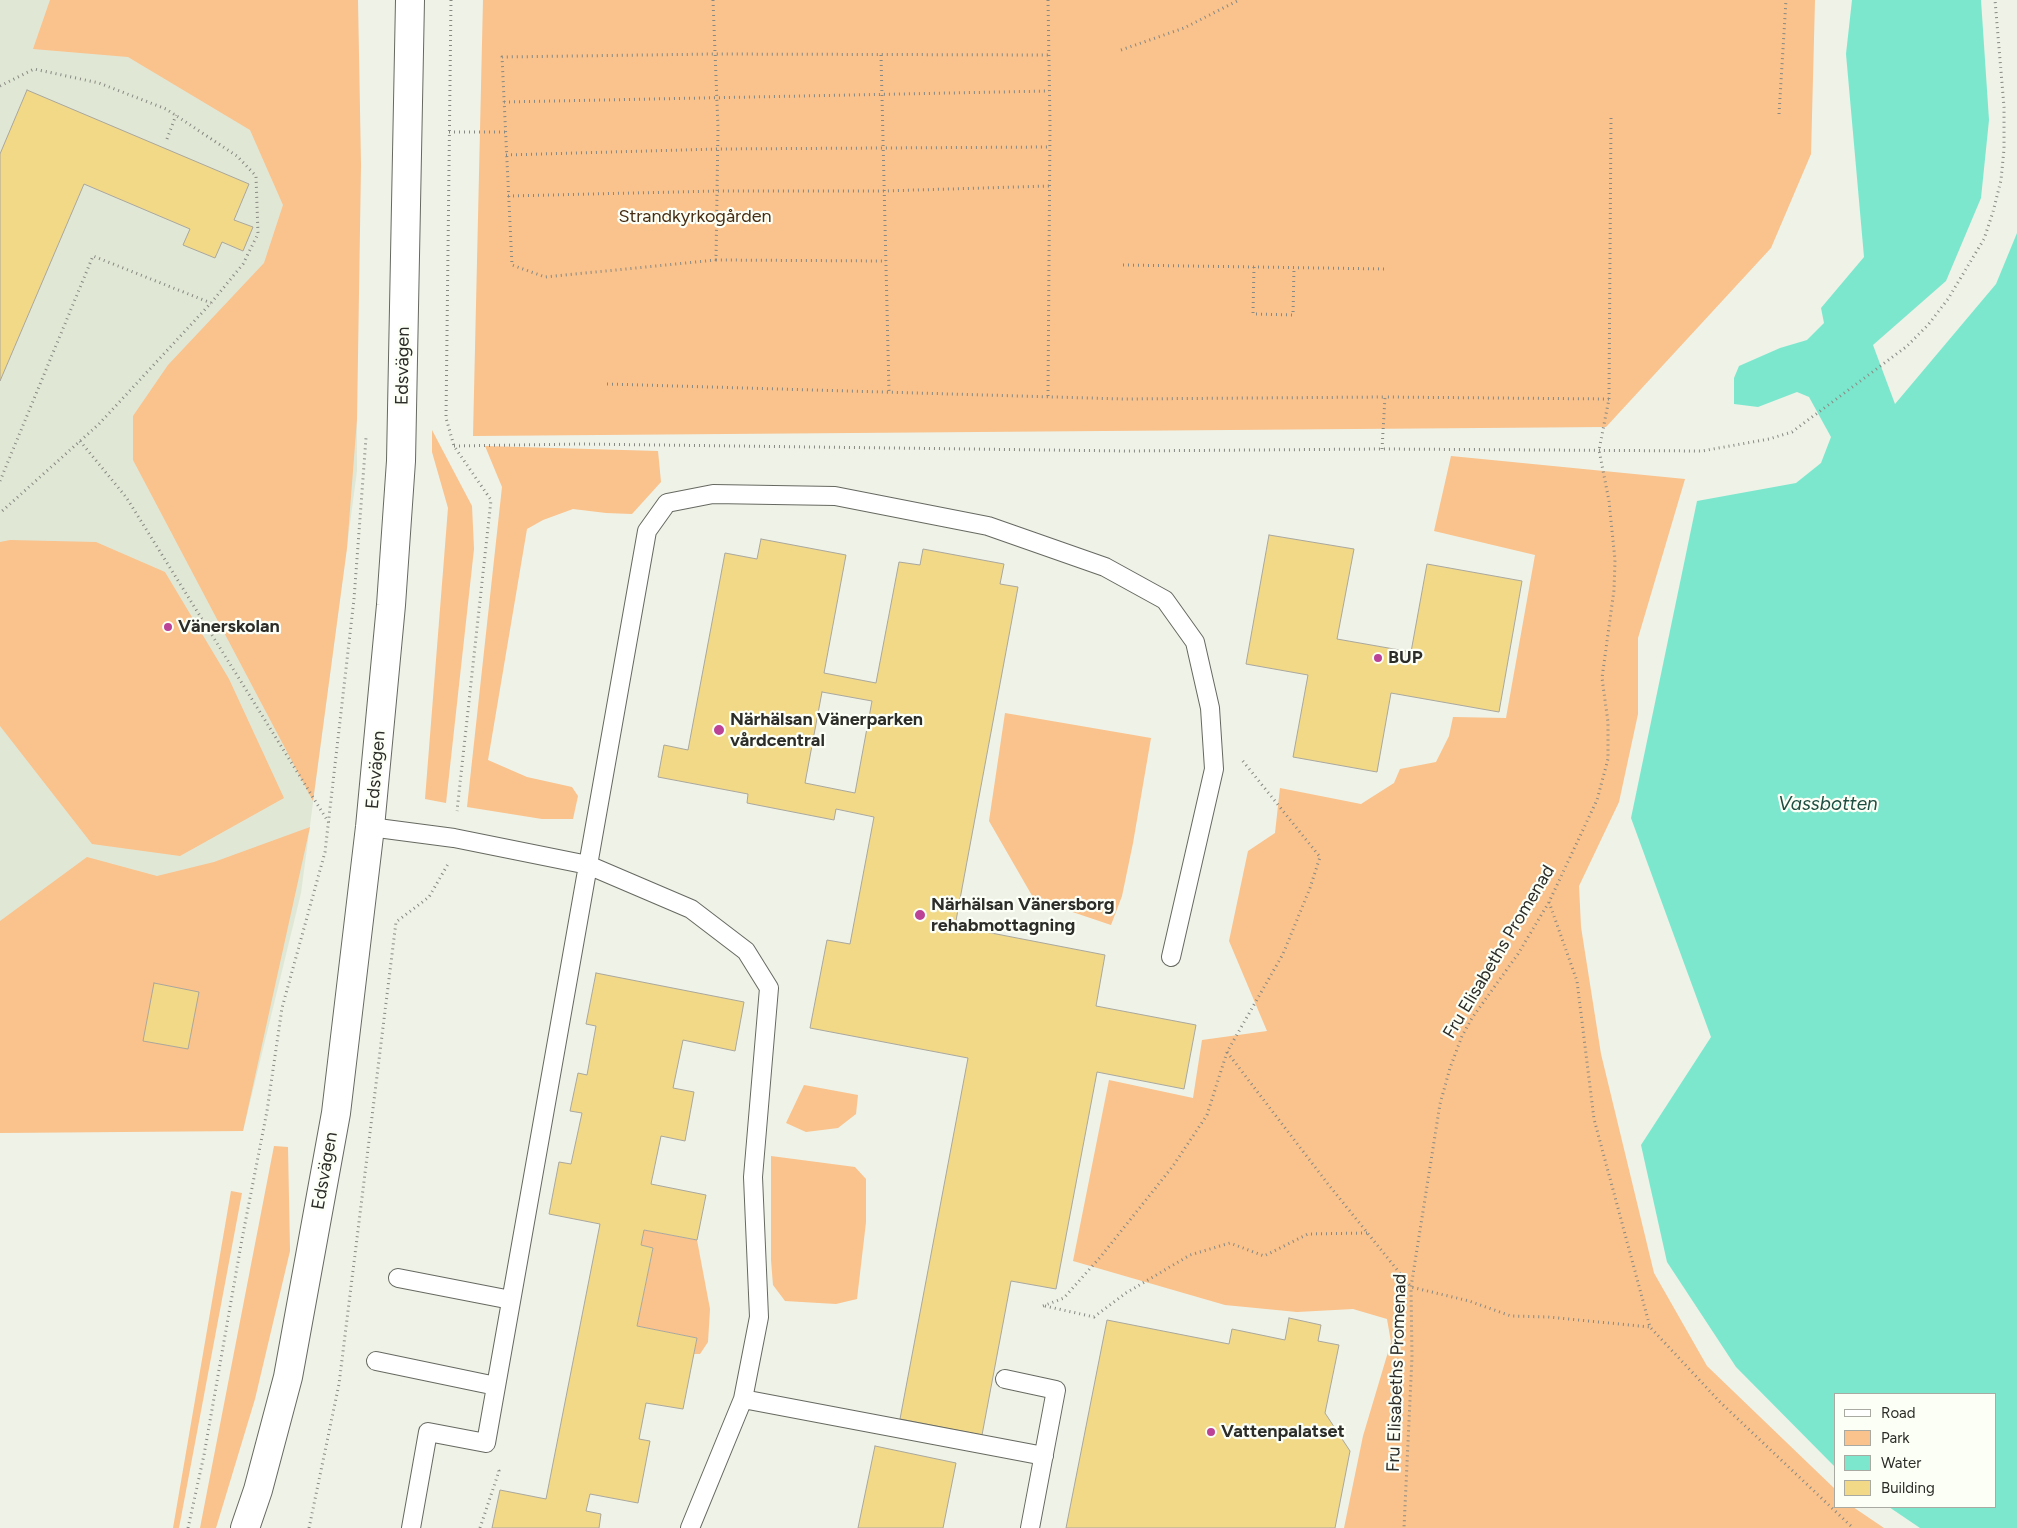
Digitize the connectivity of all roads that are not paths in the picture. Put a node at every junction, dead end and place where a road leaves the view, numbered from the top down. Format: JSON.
{"nodes":[{"id":1,"x":410,"y":0,"type":"edge"},
{"id":2,"x":370,"y":827,"type":"junction"},
{"id":3,"x":588,"y":865,"type":"junction"},
{"id":4,"x":1171,"y":957,"type":"dead end"},
{"id":5,"x":398,"y":1278,"type":"dead end"},
{"id":6,"x":511,"y":1300,"type":"junction"},
{"id":7,"x":376,"y":1361,"type":"dead end"},
{"id":8,"x":1005,"y":1379,"type":"dead end"},
{"id":9,"x":496,"y":1386,"type":"junction"},
{"id":10,"x":744,"y":1399,"type":"junction"},
{"id":11,"x":1044,"y":1456,"type":"junction"},
{"id":12,"x":245,"y":1528,"type":"edge"},
{"id":13,"x":412,"y":1528,"type":"edge"},
{"id":14,"x":690,"y":1528,"type":"edge"},
{"id":15,"x":1030,"y":1528,"type":"edge"}],
"edges":[{"from":1,"to":2,"type":"main road","name":"Edsvägen"},
{"from":2,"to":3,"type":"lane"},
{"from":2,"to":12,"type":"main road","name":"Edsvägen"},
{"from":3,"to":4,"type":"lane"},
{"from":3,"to":6,"type":"lane"},
{"from":3,"to":10,"type":"lane"},
{"from":5,"to":6,"type":"lane"},
{"from":6,"to":9,"type":"lane"},
{"from":7,"to":9,"type":"lane"},
{"from":8,"to":11,"type":"lane"},
{"from":9,"to":13,"type":"lane"},
{"from":10,"to":11,"type":"lane"},
{"from":10,"to":14,"type":"lane"},
{"from":11,"to":15,"type":"lane"}]}
